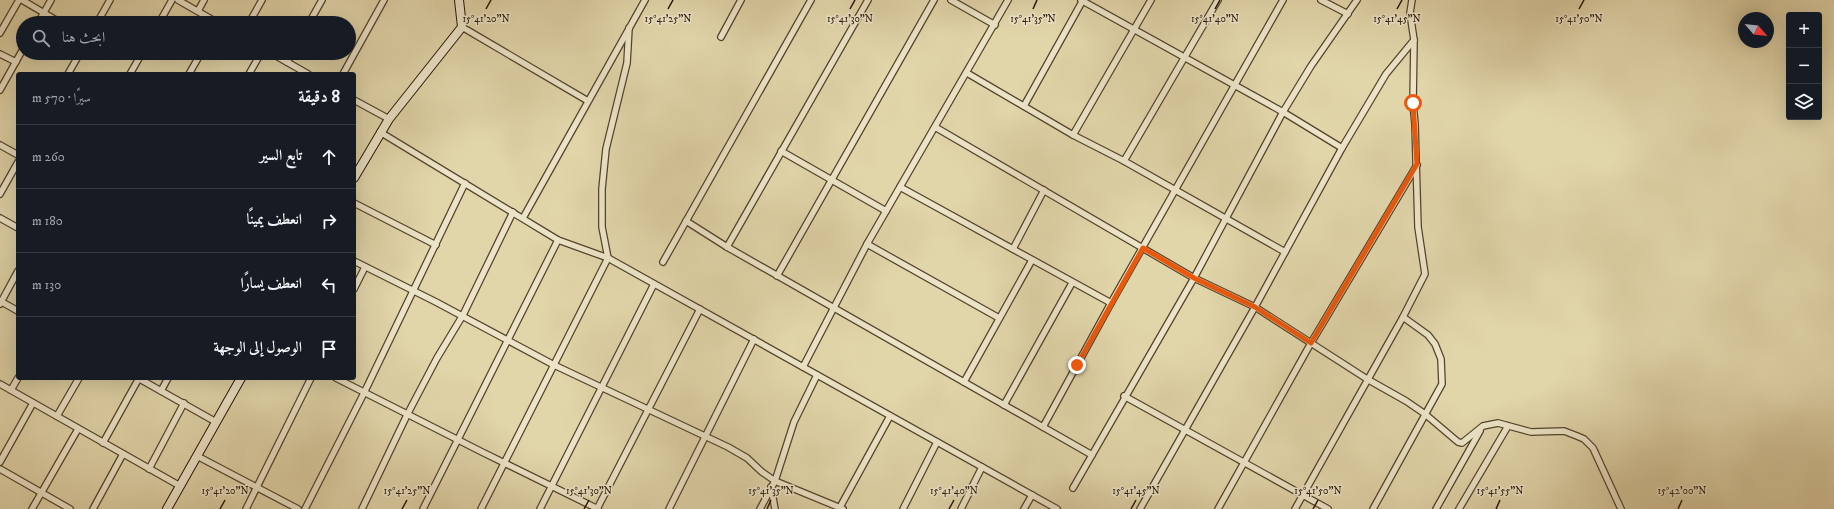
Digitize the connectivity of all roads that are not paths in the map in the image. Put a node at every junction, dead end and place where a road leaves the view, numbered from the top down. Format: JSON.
{"nodes":[{"id":1,"x":19,"y":0,"type":"edge"},
{"id":2,"x":22,"y":0,"type":"edge"},
{"id":3,"x":51,"y":0,"type":"edge"},
{"id":4,"x":110,"y":0,"type":"edge"},
{"id":5,"x":172,"y":0,"type":"edge"},
{"id":6,"x":178,"y":0,"type":"edge"},
{"id":7,"x":204,"y":0,"type":"edge"},
{"id":8,"x":262,"y":0,"type":"edge"},
{"id":9,"x":322,"y":0,"type":"edge"},
{"id":10,"x":384,"y":0,"type":"edge"},
{"id":11,"x":459,"y":0,"type":"edge"},
{"id":12,"x":644,"y":0,"type":"edge"},
{"id":13,"x":741,"y":0,"type":"edge"},
{"id":14,"x":811,"y":0,"type":"edge"},
{"id":15,"x":868,"y":0,"type":"edge"},
{"id":16,"x":934,"y":0,"type":"edge"},
{"id":17,"x":951,"y":0,"type":"edge"},
{"id":18,"x":1008,"y":0,"type":"edge"},
{"id":19,"x":1082,"y":0,"type":"edge"},
{"id":20,"x":1151,"y":0,"type":"edge"},
{"id":21,"x":1218,"y":0,"type":"edge"},
{"id":22,"x":1283,"y":0,"type":"edge"},
{"id":23,"x":1321,"y":0,"type":"edge"},
{"id":24,"x":1357,"y":0,"type":"edge"},
{"id":25,"x":1412,"y":0,"type":"edge"},
{"id":26,"x":198,"y":11,"type":"junction"},
{"id":27,"x":44,"y":12,"type":"junction"},
{"id":28,"x":1348,"y":14,"type":"junction"},
{"id":29,"x":42,"y":16,"type":"edge"},
{"id":30,"x":50,"y":16,"type":"edge"},
{"id":31,"x":101,"y":16,"type":"edge"},
{"id":32,"x":163,"y":16,"type":"edge"},
{"id":33,"x":206,"y":16,"type":"edge"},
{"id":34,"x":254,"y":16,"type":"edge"},
{"id":35,"x":313,"y":16,"type":"edge"},
{"id":36,"x":995,"y":24,"type":"junction"},
{"id":37,"x":462,"y":27,"type":"junction"},
{"id":38,"x":629,"y":28,"type":"junction"},
{"id":39,"x":1135,"y":29,"type":"junction"},
{"id":40,"x":0,"y":33,"type":"edge"},
{"id":41,"x":720,"y":37,"type":"dead end"},
{"id":42,"x":1414,"y":40,"type":"junction"},
{"id":43,"x":356,"y":51,"type":"edge"},
{"id":44,"x":0,"y":54,"type":"edge"},
{"id":45,"x":1185,"y":57,"type":"junction"},
{"id":46,"x":76,"y":60,"type":"edge"},
{"id":47,"x":138,"y":60,"type":"edge"},
{"id":48,"x":197,"y":60,"type":"edge"},
{"id":49,"x":257,"y":60,"type":"edge"},
{"id":50,"x":283,"y":60,"type":"edge"},
{"id":51,"x":351,"y":60,"type":"edge"},
{"id":52,"x":16,"y":62,"type":"joint"},
{"id":53,"x":287,"y":62,"type":"joint"},
{"id":54,"x":69,"y":72,"type":"edge"},
{"id":55,"x":131,"y":72,"type":"edge"},
{"id":56,"x":190,"y":72,"type":"edge"},
{"id":57,"x":250,"y":72,"type":"edge"},
{"id":58,"x":304,"y":72,"type":"edge"},
{"id":59,"x":344,"y":72,"type":"edge"},
{"id":60,"x":967,"y":73,"type":"junction"},
{"id":61,"x":1234,"y":86,"type":"junction"},
{"id":62,"x":0,"y":90,"type":"edge"},
{"id":63,"x":356,"y":101,"type":"edge"},
{"id":64,"x":588,"y":101,"type":"junction"},
{"id":65,"x":1024,"y":106,"type":"junction"},
{"id":66,"x":1283,"y":112,"type":"junction"},
{"id":67,"x":389,"y":120,"type":"junction"},
{"id":68,"x":935,"y":127,"type":"junction"},
{"id":69,"x":380,"y":132,"type":"junction"},
{"id":70,"x":1073,"y":134,"type":"junction"},
{"id":71,"x":0,"y":145,"type":"edge"},
{"id":72,"x":1342,"y":148,"type":"junction"},
{"id":73,"x":781,"y":151,"type":"junction"},
{"id":74,"x":16,"y":154,"type":"edge"},
{"id":75,"x":1124,"y":161,"type":"junction"},
{"id":76,"x":1417,"y":164,"type":"junction"},
{"id":77,"x":16,"y":166,"type":"edge"},
{"id":78,"x":356,"y":174,"type":"edge"},
{"id":79,"x":831,"y":180,"type":"junction"},
{"id":80,"x":465,"y":183,"type":"junction"},
{"id":81,"x":900,"y":187,"type":"junction"},
{"id":82,"x":1044,"y":190,"type":"junction"},
{"id":83,"x":1175,"y":191,"type":"junction"},
{"id":84,"x":0,"y":194,"type":"edge"},
{"id":85,"x":356,"y":204,"type":"edge"},
{"id":86,"x":886,"y":211,"type":"junction"},
{"id":87,"x":513,"y":212,"type":"junction"},
{"id":88,"x":0,"y":218,"type":"edge"},
{"id":89,"x":523,"y":218,"type":"junction"},
{"id":90,"x":1225,"y":219,"type":"junction"},
{"id":91,"x":686,"y":221,"type":"junction"},
{"id":92,"x":16,"y":227,"type":"edge"},
{"id":93,"x":558,"y":240,"type":"junction"},
{"id":94,"x":867,"y":244,"type":"junction"},
{"id":95,"x":436,"y":245,"type":"junction"},
{"id":96,"x":727,"y":247,"type":"junction"},
{"id":97,"x":1143,"y":248,"type":"junction"},
{"id":98,"x":1013,"y":249,"type":"junction"},
{"id":99,"x":1285,"y":252,"type":"junction"},
{"id":100,"x":608,"y":258,"type":"junction"},
{"id":101,"x":1032,"y":260,"type":"junction"},
{"id":102,"x":356,"y":262,"type":"edge"},
{"id":103,"x":663,"y":262,"type":"dead end"},
{"id":104,"x":365,"y":267,"type":"junction"},
{"id":105,"x":16,"y":274,"type":"edge"},
{"id":106,"x":777,"y":276,"type":"junction"},
{"id":107,"x":1194,"y":278,"type":"junction"},
{"id":108,"x":1072,"y":282,"type":"junction"},
{"id":109,"x":654,"y":284,"type":"junction"},
{"id":110,"x":356,"y":285,"type":"edge"},
{"id":111,"x":414,"y":292,"type":"junction"},
{"id":112,"x":0,"y":302,"type":"edge"},
{"id":113,"x":1111,"y":303,"type":"junction"},
{"id":114,"x":1255,"y":307,"type":"junction"},
{"id":115,"x":835,"y":308,"type":"junction"},
{"id":116,"x":700,"y":309,"type":"junction"},
{"id":117,"x":16,"y":310,"type":"edge"},
{"id":118,"x":463,"y":315,"type":"junction"},
{"id":119,"x":1403,"y":317,"type":"junction"},
{"id":120,"x":999,"y":318,"type":"junction"},
{"id":121,"x":509,"y":339,"type":"junction"},
{"id":122,"x":754,"y":340,"type":"junction"},
{"id":123,"x":1311,"y":343,"type":"junction"},
{"id":124,"x":554,"y":365,"type":"junction"},
{"id":125,"x":803,"y":367,"type":"junction"},
{"id":126,"x":817,"y":375,"type":"junction"},
{"id":127,"x":1367,"y":379,"type":"junction"},
{"id":128,"x":17,"y":380,"type":"edge"},
{"id":129,"x":78,"y":380,"type":"edge"},
{"id":130,"x":138,"y":380,"type":"edge"},
{"id":131,"x":142,"y":380,"type":"edge"},
{"id":132,"x":167,"y":380,"type":"edge"},
{"id":133,"x":240,"y":380,"type":"edge"},
{"id":134,"x":310,"y":380,"type":"edge"},
{"id":135,"x":340,"y":380,"type":"edge"},
{"id":136,"x":964,"y":382,"type":"junction"},
{"id":137,"x":0,"y":384,"type":"edge"},
{"id":138,"x":602,"y":386,"type":"junction"},
{"id":139,"x":11,"y":390,"type":"junction"},
{"id":140,"x":161,"y":391,"type":"junction"},
{"id":141,"x":364,"y":393,"type":"junction"},
{"id":142,"x":1124,"y":396,"type":"junction"},
{"id":143,"x":34,"y":403,"type":"junction"},
{"id":144,"x":184,"y":404,"type":"junction"},
{"id":145,"x":1004,"y":405,"type":"junction"},
{"id":146,"x":648,"y":410,"type":"junction"},
{"id":147,"x":1425,"y":414,"type":"junction"},
{"id":148,"x":408,"y":415,"type":"junction"},
{"id":149,"x":57,"y":416,"type":"junction"},
{"id":150,"x":890,"y":416,"type":"junction"},
{"id":151,"x":216,"y":422,"type":"junction"},
{"id":152,"x":1483,"y":426,"type":"junction"},
{"id":153,"x":1508,"y":426,"type":"junction"},
{"id":154,"x":1043,"y":427,"type":"junction"},
{"id":155,"x":78,"y":429,"type":"junction"},
{"id":156,"x":1184,"y":430,"type":"junction"},
{"id":157,"x":704,"y":437,"type":"junction"},
{"id":158,"x":458,"y":440,"type":"junction"},
{"id":159,"x":937,"y":442,"type":"junction"},
{"id":160,"x":103,"y":443,"type":"junction"},
{"id":161,"x":123,"y":454,"type":"junction"},
{"id":162,"x":1092,"y":455,"type":"junction"},
{"id":163,"x":197,"y":456,"type":"junction"},
{"id":164,"x":0,"y":462,"type":"edge"},
{"id":165,"x":505,"y":463,"type":"junction"},
{"id":166,"x":1244,"y":463,"type":"junction"},
{"id":167,"x":982,"y":467,"type":"junction"},
{"id":168,"x":0,"y":469,"type":"edge"},
{"id":169,"x":149,"y":469,"type":"junction"},
{"id":170,"x":775,"y":481,"type":"junction"},
{"id":171,"x":180,"y":486,"type":"junction"},
{"id":172,"x":552,"y":486,"type":"junction"},
{"id":173,"x":771,"y":487,"type":"junction"},
{"id":174,"x":257,"y":488,"type":"junction"},
{"id":175,"x":1073,"y":488,"type":"dead end"},
{"id":176,"x":42,"y":493,"type":"junction"},
{"id":177,"x":1032,"y":495,"type":"junction"},
{"id":178,"x":1303,"y":495,"type":"junction"},
{"id":179,"x":841,"y":508,"type":"edge"},
{"id":180,"x":32,"y":509,"type":"edge"},
{"id":181,"x":70,"y":509,"type":"edge"},
{"id":182,"x":93,"y":509,"type":"edge"},
{"id":183,"x":167,"y":509,"type":"edge"},
{"id":184,"x":246,"y":509,"type":"edge"},
{"id":185,"x":298,"y":509,"type":"edge"},
{"id":186,"x":305,"y":509,"type":"edge"},
{"id":187,"x":362,"y":509,"type":"edge"},
{"id":188,"x":423,"y":509,"type":"edge"},
{"id":189,"x":481,"y":509,"type":"edge"},
{"id":190,"x":540,"y":509,"type":"edge"},
{"id":191,"x":597,"y":509,"type":"edge"},
{"id":192,"x":669,"y":509,"type":"edge"},
{"id":193,"x":760,"y":509,"type":"edge"},
{"id":194,"x":775,"y":509,"type":"edge"},
{"id":195,"x":903,"y":509,"type":"edge"},
{"id":196,"x":960,"y":509,"type":"edge"},
{"id":197,"x":1024,"y":509,"type":"edge"},
{"id":198,"x":1057,"y":509,"type":"edge"},
{"id":199,"x":1140,"y":509,"type":"edge"},
{"id":200,"x":1218,"y":509,"type":"edge"},
{"id":201,"x":1295,"y":509,"type":"edge"},
{"id":202,"x":1328,"y":509,"type":"edge"},
{"id":203,"x":1373,"y":509,"type":"edge"},
{"id":204,"x":1436,"y":509,"type":"edge"},
{"id":205,"x":1459,"y":509,"type":"edge"},
{"id":206,"x":1621,"y":509,"type":"edge"}],
"edges":[{"from":1,"to":40,"type":"street"},
{"from":2,"to":27,"type":"street"},
{"from":3,"to":27,"type":"street"},
{"from":4,"to":31,"type":"street"},
{"from":5,"to":32,"type":"street"},
{"from":6,"to":26,"type":"street"},
{"from":7,"to":26,"type":"street"},
{"from":8,"to":34,"type":"street"},
{"from":9,"to":35,"type":"street"},
{"from":10,"to":43,"type":"street"},
{"from":11,"to":37,"type":"street"},
{"from":12,"to":38,"type":"street"},
{"from":13,"to":41,"type":"street"},
{"from":14,"to":91,"type":"street"},
{"from":15,"to":73,"type":"street"},
{"from":16,"to":79,"type":"street"},
{"from":17,"to":36,"type":"street"},
{"from":18,"to":36,"type":"street"},
{"from":19,"to":39,"type":"street"},
{"from":19,"to":65,"type":"street"},
{"from":20,"to":39,"type":"street"},
{"from":21,"to":45,"type":"street"},
{"from":22,"to":61,"type":"street"},
{"from":23,"to":28,"type":"street"},
{"from":24,"to":28,"type":"street"},
{"from":25,"to":42,"type":"street"},
{"from":26,"to":33,"type":"street"},
{"from":27,"to":29,"type":"street"},
{"from":27,"to":30,"type":"street"},
{"from":28,"to":66,"type":"street"},
{"from":36,"to":60,"type":"street"},
{"from":37,"to":64,"type":"street"},
{"from":37,"to":67,"type":"street"},
{"from":38,"to":64,"type":"street"},
{"from":38,"to":100,"type":"street"},
{"from":39,"to":45,"type":"street"},
{"from":39,"to":70,"type":"street"},
{"from":42,"to":72,"type":"street"},
{"from":42,"to":76,"type":"street"},
{"from":44,"to":52,"type":"street"},
{"from":45,"to":61,"type":"street"},
{"from":45,"to":75,"type":"street"},
{"from":46,"to":54,"type":"street"},
{"from":47,"to":55,"type":"street"},
{"from":48,"to":56,"type":"street"},
{"from":49,"to":57,"type":"street"},
{"from":50,"to":53,"type":"street"},
{"from":51,"to":59,"type":"street"},
{"from":52,"to":62,"type":"street"},
{"from":53,"to":58,"type":"street"},
{"from":60,"to":65,"type":"street"},
{"from":60,"to":68,"type":"street"},
{"from":61,"to":66,"type":"street"},
{"from":61,"to":83,"type":"street"},
{"from":63,"to":67,"type":"street"},
{"from":64,"to":89,"type":"street"},
{"from":65,"to":70,"type":"street"},
{"from":66,"to":72,"type":"street"},
{"from":66,"to":90,"type":"street"},
{"from":67,"to":69,"type":"street"},
{"from":68,"to":81,"type":"street"},
{"from":68,"to":82,"type":"street"},
{"from":69,"to":78,"type":"street"},
{"from":69,"to":80,"type":"street"},
{"from":70,"to":75,"type":"street"},
{"from":71,"to":74,"type":"street"},
{"from":72,"to":99,"type":"street"},
{"from":73,"to":79,"type":"street"},
{"from":73,"to":96,"type":"street"},
{"from":75,"to":83,"type":"street"},
{"from":76,"to":119,"type":"street"},
{"from":76,"to":123,"type":"street"},
{"from":77,"to":84,"type":"street"},
{"from":79,"to":86,"type":"street"},
{"from":79,"to":106,"type":"street"},
{"from":80,"to":87,"type":"street"},
{"from":80,"to":95,"type":"street"},
{"from":81,"to":86,"type":"street"},
{"from":81,"to":98,"type":"street"},
{"from":82,"to":97,"type":"street"},
{"from":82,"to":98,"type":"street"},
{"from":83,"to":90,"type":"street"},
{"from":83,"to":97,"type":"street"},
{"from":85,"to":95,"type":"street"},
{"from":86,"to":94,"type":"street"},
{"from":87,"to":89,"type":"street"},
{"from":87,"to":118,"type":"street"},
{"from":88,"to":92,"type":"street"},
{"from":89,"to":93,"type":"street"},
{"from":90,"to":99,"type":"street"},
{"from":90,"to":107,"type":"street"},
{"from":91,"to":96,"type":"street"},
{"from":91,"to":103,"type":"street"},
{"from":93,"to":100,"type":"street"},
{"from":93,"to":121,"type":"street"},
{"from":94,"to":115,"type":"street"},
{"from":94,"to":120,"type":"street"},
{"from":95,"to":111,"type":"street"},
{"from":96,"to":106,"type":"street"},
{"from":97,"to":107,"type":"street"},
{"from":97,"to":113,"type":"street"},
{"from":98,"to":101,"type":"street"},
{"from":99,"to":114,"type":"street"},
{"from":100,"to":109,"type":"street"},
{"from":100,"to":124,"type":"street"},
{"from":101,"to":108,"type":"street"},
{"from":101,"to":120,"type":"street"},
{"from":102,"to":104,"type":"street"},
{"from":104,"to":110,"type":"street"},
{"from":104,"to":111,"type":"street"},
{"from":105,"to":112,"type":"street"},
{"from":106,"to":115,"type":"street"},
{"from":107,"to":114,"type":"street"},
{"from":107,"to":142,"type":"street"},
{"from":108,"to":113,"type":"street"},
{"from":108,"to":145,"type":"street"},
{"from":109,"to":116,"type":"street"},
{"from":109,"to":138,"type":"street"},
{"from":111,"to":118,"type":"street"},
{"from":111,"to":141,"type":"street"},
{"from":112,"to":117,"type":"street"},
{"from":113,"to":154,"type":"street"},
{"from":114,"to":123,"type":"street"},
{"from":114,"to":156,"type":"street"},
{"from":115,"to":125,"type":"street"},
{"from":115,"to":136,"type":"street"},
{"from":116,"to":122,"type":"street"},
{"from":116,"to":146,"type":"street"},
{"from":118,"to":121,"type":"street"},
{"from":118,"to":148,"type":"street"},
{"from":119,"to":127,"type":"street"},
{"from":119,"to":147,"type":"street"},
{"from":120,"to":136,"type":"street"},
{"from":121,"to":124,"type":"street"},
{"from":121,"to":158,"type":"street"},
{"from":122,"to":125,"type":"street"},
{"from":122,"to":157,"type":"street"},
{"from":123,"to":127,"type":"street"},
{"from":123,"to":166,"type":"street"},
{"from":124,"to":138,"type":"street"},
{"from":124,"to":165,"type":"street"},
{"from":125,"to":126,"type":"street"},
{"from":126,"to":150,"type":"street"},
{"from":126,"to":170,"type":"street"},
{"from":127,"to":147,"type":"street"},
{"from":127,"to":178,"type":"street"},
{"from":128,"to":139,"type":"street"},
{"from":129,"to":149,"type":"street"},
{"from":130,"to":160,"type":"street"},
{"from":131,"to":140,"type":"street"},
{"from":132,"to":140,"type":"street"},
{"from":133,"to":151,"type":"street"},
{"from":134,"to":174,"type":"street"},
{"from":135,"to":141,"type":"street"},
{"from":136,"to":145,"type":"street"},
{"from":137,"to":139,"type":"street"},
{"from":138,"to":146,"type":"street"},
{"from":138,"to":172,"type":"street"},
{"from":139,"to":143,"type":"street"},
{"from":140,"to":144,"type":"street"},
{"from":141,"to":148,"type":"street"},
{"from":141,"to":186,"type":"street"},
{"from":142,"to":156,"type":"street"},
{"from":142,"to":162,"type":"street"},
{"from":143,"to":149,"type":"street"},
{"from":143,"to":164,"type":"street"},
{"from":144,"to":151,"type":"street"},
{"from":144,"to":169,"type":"street"},
{"from":145,"to":154,"type":"street"},
{"from":146,"to":157,"type":"street"},
{"from":146,"to":191,"type":"street"},
{"from":147,"to":152,"type":"street"},
{"from":147,"to":203,"type":"street"},
{"from":148,"to":158,"type":"street"},
{"from":148,"to":187,"type":"street"},
{"from":149,"to":155,"type":"street"},
{"from":150,"to":159,"type":"street"},
{"from":150,"to":179,"type":"street"},
{"from":151,"to":163,"type":"street"},
{"from":152,"to":153,"type":"street"},
{"from":152,"to":204,"type":"street"},
{"from":153,"to":205,"type":"street"},
{"from":153,"to":206,"type":"street"},
{"from":154,"to":162,"type":"street"},
{"from":155,"to":160,"type":"street"},
{"from":155,"to":176,"type":"street"},
{"from":156,"to":166,"type":"street"},
{"from":156,"to":199,"type":"street"},
{"from":157,"to":170,"type":"street"},
{"from":157,"to":192,"type":"street"},
{"from":158,"to":165,"type":"street"},
{"from":158,"to":188,"type":"street"},
{"from":159,"to":167,"type":"street"},
{"from":159,"to":195,"type":"street"},
{"from":160,"to":161,"type":"street"},
{"from":161,"to":169,"type":"street"},
{"from":161,"to":182,"type":"street"},
{"from":162,"to":175,"type":"street"},
{"from":163,"to":171,"type":"street"},
{"from":163,"to":174,"type":"street"},
{"from":165,"to":172,"type":"street"},
{"from":165,"to":189,"type":"street"},
{"from":166,"to":178,"type":"street"},
{"from":166,"to":200,"type":"street"},
{"from":167,"to":177,"type":"street"},
{"from":167,"to":196,"type":"street"},
{"from":168,"to":176,"type":"street"},
{"from":169,"to":171,"type":"street"},
{"from":170,"to":173,"type":"street"},
{"from":170,"to":179,"type":"street"},
{"from":171,"to":183,"type":"street"},
{"from":172,"to":190,"type":"street"},
{"from":172,"to":191,"type":"street"},
{"from":173,"to":193,"type":"street"},
{"from":173,"to":194,"type":"street"},
{"from":174,"to":184,"type":"street"},
{"from":174,"to":185,"type":"street"},
{"from":176,"to":180,"type":"street"},
{"from":176,"to":181,"type":"street"},
{"from":177,"to":197,"type":"street"},
{"from":177,"to":198,"type":"street"},
{"from":178,"to":201,"type":"street"},
{"from":178,"to":202,"type":"street"}]}
